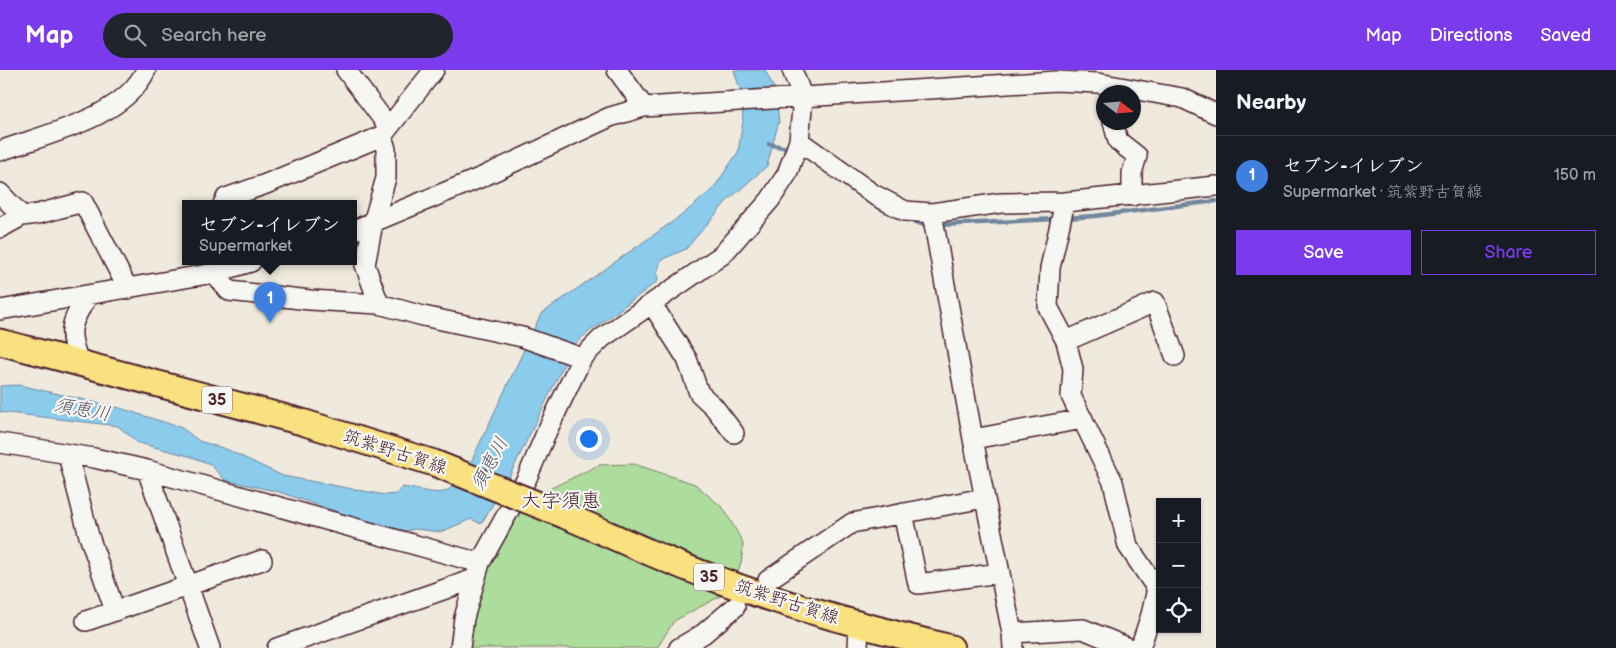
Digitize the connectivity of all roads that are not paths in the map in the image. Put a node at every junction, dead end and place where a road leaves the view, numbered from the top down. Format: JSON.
{"nodes":[{"id":1,"x":146,"y":70,"type":"edge"},
{"id":2,"x":346,"y":70,"type":"edge"},
{"id":3,"x":434,"y":70,"type":"edge"},
{"id":4,"x":617,"y":70,"type":"edge"},
{"id":5,"x":792,"y":70,"type":"edge"},
{"id":6,"x":1100,"y":82,"type":"edge"},
{"id":7,"x":795,"y":97,"type":"junction"},
{"id":8,"x":644,"y":107,"type":"junction"},
{"id":9,"x":1216,"y":114,"type":"edge"},
{"id":10,"x":1115,"y":130,"type":"edge"},
{"id":11,"x":385,"y":131,"type":"junction"},
{"id":12,"x":799,"y":141,"type":"junction"},
{"id":13,"x":0,"y":151,"type":"edge"},
{"id":14,"x":1216,"y":186,"type":"edge"},
{"id":15,"x":0,"y":193,"type":"edge"},
{"id":16,"x":1132,"y":196,"type":"junction"},
{"id":17,"x":225,"y":200,"type":"edge"},
{"id":18,"x":932,"y":213,"type":"junction"},
{"id":19,"x":1062,"y":214,"type":"junction"},
{"id":20,"x":22,"y":216,"type":"junction"},
{"id":21,"x":373,"y":223,"type":"junction"},
{"id":22,"x":0,"y":228,"type":"edge"},
{"id":23,"x":357,"y":229,"type":"edge"},
{"id":24,"x":231,"y":265,"type":"edge"},
{"id":25,"x":214,"y":273,"type":"junction"},
{"id":26,"x":128,"y":289,"type":"junction"},
{"id":27,"x":89,"y":295,"type":"junction"},
{"id":28,"x":379,"y":304,"type":"junction"},
{"id":29,"x":652,"y":304,"type":"junction"},
{"id":30,"x":0,"y":310,"type":"edge"},
{"id":31,"x":1066,"y":341,"type":"junction"},
{"id":32,"x":0,"y":342,"type":"edge"},
{"id":33,"x":1175,"y":356,"type":"dead end"},
{"id":34,"x":582,"y":358,"type":"junction"},
{"id":35,"x":80,"y":364,"type":"junction"},
{"id":36,"x":1082,"y":419,"type":"junction"},
{"id":37,"x":734,"y":434,"type":"dead end"},
{"id":38,"x":973,"y":439,"type":"junction"},
{"id":39,"x":0,"y":443,"type":"edge"},
{"id":40,"x":68,"y":455,"type":"junction"},
{"id":41,"x":147,"y":470,"type":"junction"},
{"id":42,"x":984,"y":498,"type":"junction"},
{"id":43,"x":903,"y":513,"type":"junction"},
{"id":44,"x":262,"y":560,"type":"dead end"},
{"id":45,"x":477,"y":571,"type":"junction"},
{"id":46,"x":1000,"y":573,"type":"junction"},
{"id":47,"x":768,"y":580,"type":"dead end"},
{"id":48,"x":190,"y":586,"type":"junction"},
{"id":49,"x":735,"y":607,"type":"dead end"},
{"id":50,"x":116,"y":611,"type":"junction"},
{"id":51,"x":86,"y":621,"type":"dead end"},
{"id":52,"x":859,"y":636,"type":"edge"},
{"id":53,"x":1013,"y":640,"type":"edge"},
{"id":54,"x":210,"y":648,"type":"edge"},
{"id":55,"x":277,"y":648,"type":"edge"},
{"id":56,"x":460,"y":648,"type":"edge"},
{"id":57,"x":679,"y":648,"type":"edge"},
{"id":58,"x":951,"y":648,"type":"edge"},
{"id":59,"x":1129,"y":648,"type":"edge"},
{"id":60,"x":1140,"y":648,"type":"edge"}],
"edges":[{"from":1,"to":13,"type":"street"},
{"from":2,"to":11,"type":"street"},
{"from":3,"to":11,"type":"street"},
{"from":4,"to":8,"type":"street"},
{"from":5,"to":7,"type":"street"},
{"from":6,"to":7,"type":"street"},
{"from":6,"to":9,"type":"street"},
{"from":7,"to":8,"type":"street"},
{"from":7,"to":12,"type":"street"},
{"from":8,"to":21,"type":"street"},
{"from":10,"to":16,"type":"street"},
{"from":11,"to":17,"type":"street"},
{"from":11,"to":21,"type":"street"},
{"from":12,"to":18,"type":"street"},
{"from":12,"to":29,"type":"street"},
{"from":14,"to":16,"type":"street"},
{"from":15,"to":20,"type":"street"},
{"from":16,"to":19,"type":"street"},
{"from":18,"to":19,"type":"street"},
{"from":18,"to":38,"type":"street"},
{"from":19,"to":31,"type":"street"},
{"from":20,"to":22,"type":"street"},
{"from":20,"to":26,"type":"street"},
{"from":21,"to":23,"type":"street"},
{"from":21,"to":28,"type":"street"},
{"from":24,"to":25,"type":"street"},
{"from":25,"to":26,"type":"street"},
{"from":25,"to":28,"type":"street"},
{"from":26,"to":27,"type":"street"},
{"from":27,"to":30,"type":"street"},
{"from":27,"to":35,"type":"street"},
{"from":28,"to":34,"type":"street"},
{"from":29,"to":34,"type":"street"},
{"from":29,"to":37,"type":"street"},
{"from":31,"to":33,"type":"street"},
{"from":31,"to":36,"type":"street"},
{"from":32,"to":35,"type":"main road","name":"筑紫野古賀線","number":"35"},
{"from":34,"to":45,"type":"street"},
{"from":35,"to":52,"type":"main road","name":"筑紫野古賀線","number":"35","bridge":true},
{"from":36,"to":38,"type":"street"},
{"from":36,"to":60,"type":"street"},
{"from":38,"to":42,"type":"street"},
{"from":39,"to":40,"type":"street"},
{"from":40,"to":41,"type":"street"},
{"from":40,"to":50,"type":"street"},
{"from":41,"to":45,"type":"street"},
{"from":41,"to":48,"type":"street"},
{"from":42,"to":43,"type":"street"},
{"from":42,"to":46,"type":"street"},
{"from":43,"to":46,"type":"street"},
{"from":43,"to":47,"type":"street"},
{"from":44,"to":48,"type":"street"},
{"from":45,"to":55,"type":"street"},
{"from":45,"to":56,"type":"street"},
{"from":46,"to":53,"type":"street"},
{"from":48,"to":50,"type":"street"},
{"from":48,"to":54,"type":"street"},
{"from":49,"to":57,"type":"street"},
{"from":50,"to":51,"type":"street"},
{"from":52,"to":58,"type":"main road","name":"筑紫野古賀線","number":"35"},
{"from":53,"to":59,"type":"street"}]}
